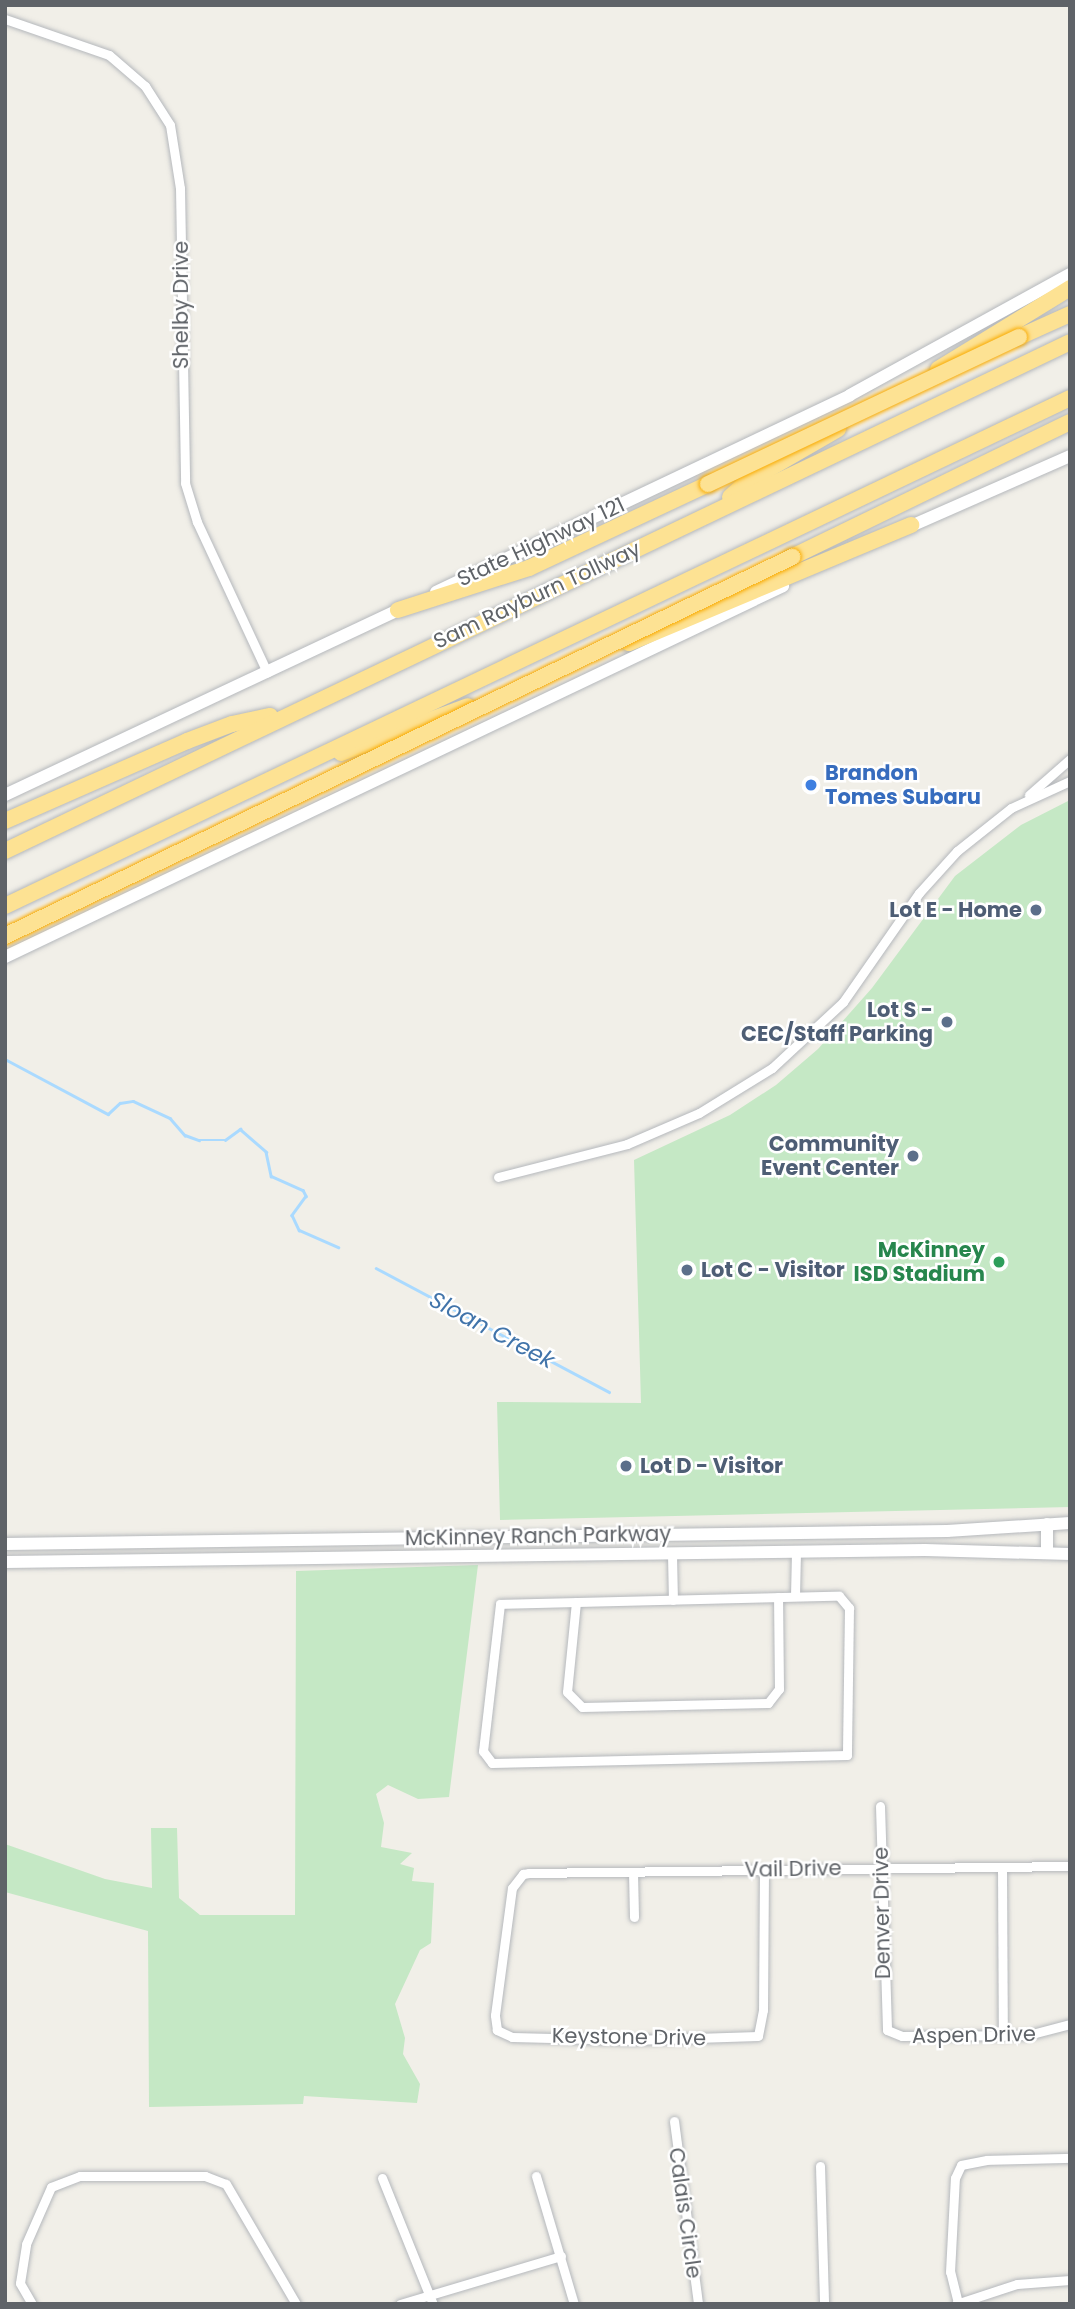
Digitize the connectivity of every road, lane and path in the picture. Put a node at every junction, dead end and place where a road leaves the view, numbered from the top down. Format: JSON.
{"nodes":[{"id":1,"x":5,"y":19,"type":"edge"},
{"id":2,"x":1070,"y":274,"type":"edge"},
{"id":3,"x":1070,"y":288,"type":"edge"},
{"id":4,"x":1070,"y":314,"type":"edge"},
{"id":5,"x":1070,"y":342,"type":"edge"},
{"id":6,"x":1070,"y":398,"type":"edge"},
{"id":7,"x":1070,"y":422,"type":"edge"},
{"id":8,"x":1070,"y":457,"type":"edge"},
{"id":9,"x":712,"y":512,"type":"junction"},
{"id":10,"x":911,"y":525,"type":"junction"},
{"id":11,"x":398,"y":610,"type":"junction"},
{"id":12,"x":267,"y":672,"type":"junction"},
{"id":13,"x":297,"y":710,"type":"junction"},
{"id":14,"x":1070,"y":759,"type":"edge"},
{"id":15,"x":302,"y":763,"type":"junction"},
{"id":16,"x":1070,"y":781,"type":"edge"},
{"id":17,"x":5,"y":795,"type":"edge"},
{"id":18,"x":1025,"y":799,"type":"junction"},
{"id":19,"x":5,"y":821,"type":"edge"},
{"id":20,"x":5,"y":851,"type":"edge"},
{"id":21,"x":5,"y":906,"type":"edge"},
{"id":22,"x":5,"y":936,"type":"edge"},
{"id":23,"x":5,"y":957,"type":"edge"},
{"id":24,"x":498,"y":1177,"type":"dead end"},
{"id":25,"x":1070,"y":1523,"type":"edge"},
{"id":26,"x":1047,"y":1524,"type":"junction"},
{"id":27,"x":796,"y":1534,"type":"junction"},
{"id":28,"x":5,"y":1544,"type":"edge"},
{"id":29,"x":796,"y":1552,"type":"junction"},
{"id":30,"x":1047,"y":1553,"type":"junction"},
{"id":31,"x":672,"y":1554,"type":"junction"},
{"id":32,"x":1070,"y":1554,"type":"edge"},
{"id":33,"x":5,"y":1562,"type":"edge"},
{"id":34,"x":795,"y":1596,"type":"junction"},
{"id":35,"x":778,"y":1597,"type":"junction"},
{"id":36,"x":673,"y":1600,"type":"junction"},
{"id":37,"x":576,"y":1602,"type":"junction"},
{"id":38,"x":880,"y":1806,"type":"dead end"},
{"id":39,"x":1070,"y":1866,"type":"edge"},
{"id":40,"x":1002,"y":1867,"type":"junction"},
{"id":41,"x":881,"y":1868,"type":"junction"},
{"id":42,"x":764,"y":1870,"type":"junction"},
{"id":43,"x":633,"y":1872,"type":"junction"},
{"id":44,"x":634,"y":1917,"type":"dead end"},
{"id":45,"x":884,"y":2021,"type":"joint"},
{"id":46,"x":1070,"y":2024,"type":"edge"},
{"id":47,"x":500,"y":2033,"type":"joint"},
{"id":48,"x":1003,"y":2036,"type":"junction"},
{"id":49,"x":674,"y":2121,"type":"dead end"},
{"id":50,"x":1070,"y":2158,"type":"edge"},
{"id":51,"x":820,"y":2166,"type":"dead end"},
{"id":52,"x":536,"y":2176,"type":"dead end"},
{"id":53,"x":382,"y":2178,"type":"dead end"},
{"id":54,"x":561,"y":2256,"type":"junction"},
{"id":55,"x":1070,"y":2280,"type":"edge"},
{"id":56,"x":432,"y":2299,"type":"edge"},
{"id":57,"x":957,"y":2303,"type":"edge"},
{"id":58,"x":32,"y":2304,"type":"edge"},
{"id":59,"x":296,"y":2304,"type":"edge"},
{"id":60,"x":400,"y":2304,"type":"edge"},
{"id":61,"x":574,"y":2304,"type":"edge"},
{"id":62,"x":698,"y":2304,"type":"edge"},
{"id":63,"x":824,"y":2304,"type":"edge"}],
"edges":[{"from":1,"to":12,"type":"street","name":"Shelby Drive"},
{"from":2,"to":11,"type":"main road","name":"State Highway 121"},
{"from":3,"to":9,"type":"highway"},
{"from":4,"to":11,"type":"highway","bridge":true},
{"from":5,"to":9,"type":"highway","name":"Sam Rayburn Tollway"},
{"from":6,"to":15,"type":"highway"},
{"from":7,"to":22,"type":"highway","bridge":true},
{"from":8,"to":10,"type":"main road"},
{"from":9,"to":13,"type":"highway","name":"Sam Rayburn Tollway"},
{"from":10,"to":15,"type":"highway"},
{"from":10,"to":23,"type":"main road"},
{"from":11,"to":12,"type":"main road","name":"State Highway 121"},
{"from":12,"to":17,"type":"main road","name":"State Highway 121"},
{"from":13,"to":19,"type":"highway"},
{"from":13,"to":20,"type":"highway","name":"Sam Rayburn Tollway"},
{"from":14,"to":18,"type":"street"},
{"from":15,"to":21,"type":"highway"},
{"from":16,"to":18,"type":"street"},
{"from":18,"to":24,"type":"street"},
{"from":25,"to":26,"type":"main road","name":"McKinney Ranch Parkway"},
{"from":26,"to":27,"type":"main road","name":"McKinney Ranch Parkway"},
{"from":26,"to":30,"type":"main road"},
{"from":27,"to":28,"type":"main road","name":"McKinney Ranch Parkway"},
{"from":27,"to":29,"type":"main road"},
{"from":29,"to":30,"type":"main road","name":"McKinney Ranch Parkway"},
{"from":29,"to":31,"type":"main road","name":"McKinney Ranch Parkway"},
{"from":29,"to":34,"type":"street"},
{"from":30,"to":32,"type":"main road","name":"McKinney Ranch Parkway"},
{"from":31,"to":33,"type":"main road","name":"McKinney Ranch Parkway"},
{"from":31,"to":36,"type":"street"},
{"from":34,"to":35,"type":"street"},
{"from":34,"to":37,"type":"street"},
{"from":35,"to":36,"type":"street"},
{"from":35,"to":37,"type":"street"},
{"from":36,"to":37,"type":"street"},
{"from":38,"to":41,"type":"street","name":"Denver Drive"},
{"from":39,"to":40,"type":"street","name":"Vail Drive"},
{"from":40,"to":41,"type":"street","name":"Vail Drive"},
{"from":40,"to":48,"type":"street"},
{"from":41,"to":42,"type":"street","name":"Vail Drive"},
{"from":41,"to":45,"type":"street","name":"Denver Drive"},
{"from":42,"to":43,"type":"street","name":"Vail Drive"},
{"from":42,"to":47,"type":"street","name":"Keystone Drive"},
{"from":43,"to":44,"type":"street"},
{"from":43,"to":47,"type":"street","name":"Vail Drive"},
{"from":45,"to":48,"type":"street","name":"Aspen Drive"},
{"from":46,"to":48,"type":"street","name":"Aspen Drive"},
{"from":49,"to":62,"type":"street","name":"Calais Circle"},
{"from":50,"to":57,"type":"street"},
{"from":51,"to":63,"type":"street"},
{"from":52,"to":54,"type":"street"},
{"from":53,"to":56,"type":"street"},
{"from":54,"to":56,"type":"street"},
{"from":54,"to":61,"type":"street"},
{"from":55,"to":57,"type":"street"},
{"from":56,"to":60,"type":"street"},
{"from":58,"to":59,"type":"street"}]}
